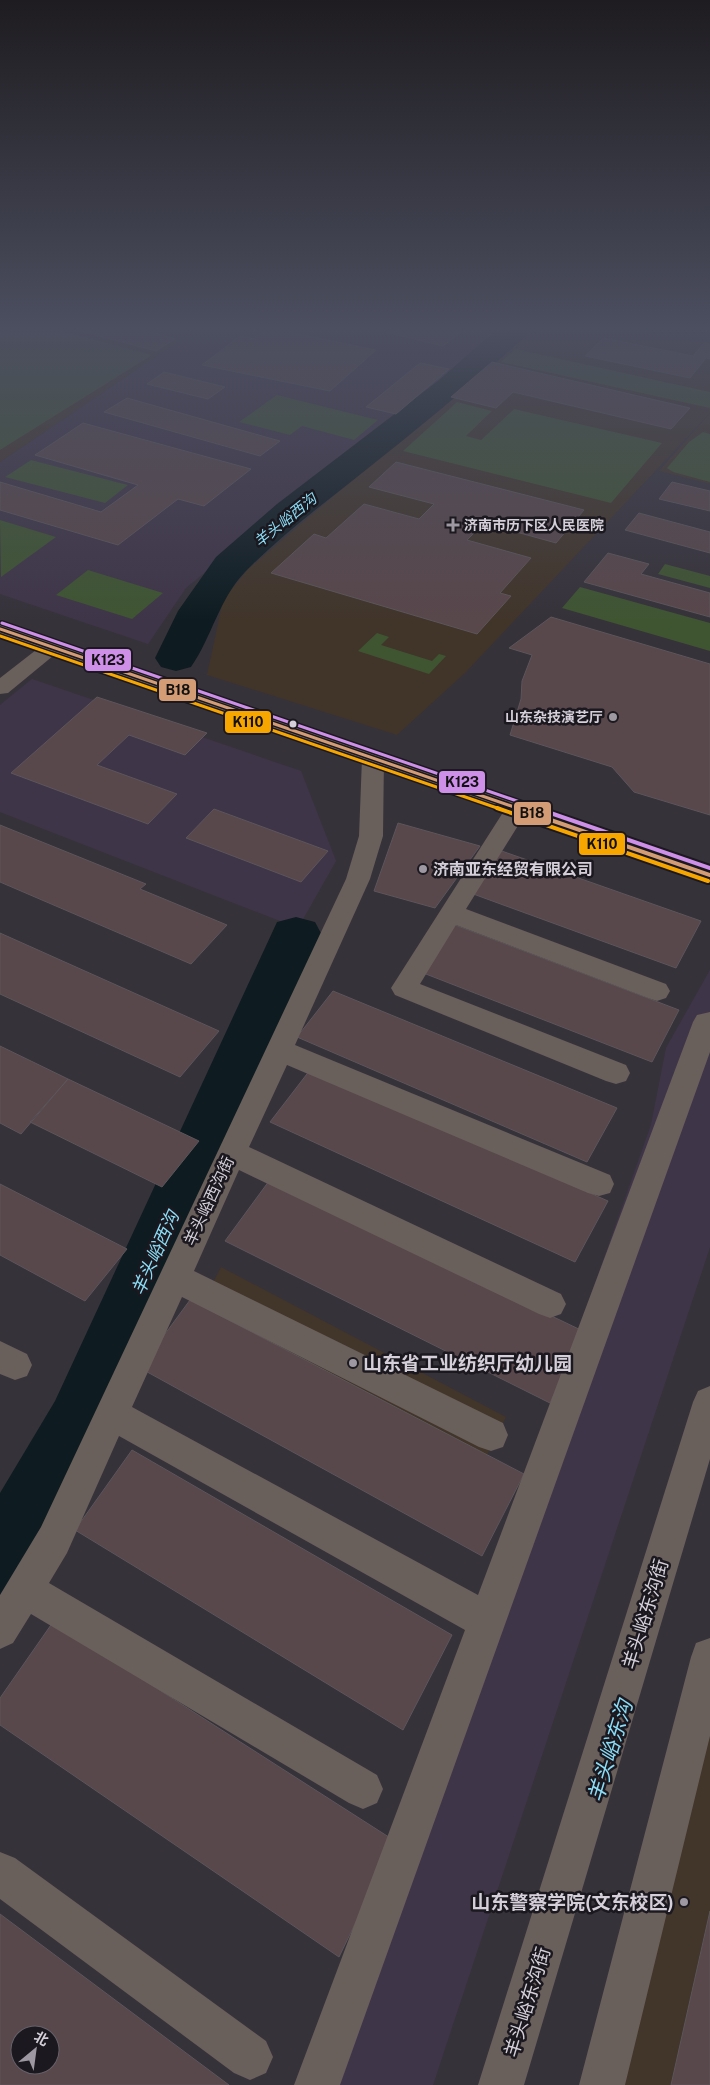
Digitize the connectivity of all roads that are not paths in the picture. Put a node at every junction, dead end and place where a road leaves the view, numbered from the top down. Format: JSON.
{"nodes":[{"id":1,"x":0,"y":629,"type":"edge"},
{"id":2,"x":52,"y":647,"type":"junction"},
{"id":3,"x":0,"y":688,"type":"edge"},
{"id":4,"x":373,"y":758,"type":"junction"},
{"id":5,"x":517,"y":808,"type":"junction"},
{"id":6,"x":710,"y":875,"type":"edge"},
{"id":7,"x":450,"y":913,"type":"junction"},
{"id":8,"x":657,"y":991,"type":"dead end"},
{"id":9,"x":710,"y":1022,"type":"edge"},
{"id":10,"x":279,"y":1050,"type":"junction"},
{"id":11,"x":616,"y":1073,"type":"dead end"},
{"id":12,"x":231,"y":1152,"type":"junction"},
{"id":13,"x":598,"y":1184,"type":"dead end"},
{"id":14,"x":174,"y":1277,"type":"junction"},
{"id":15,"x":550,"y":1304,"type":"dead end"},
{"id":16,"x":710,"y":1402,"type":"edge"},
{"id":17,"x":112,"y":1414,"type":"junction"},
{"id":18,"x":491,"y":1435,"type":"dead end"},
{"id":19,"x":25,"y":1590,"type":"junction"},
{"id":20,"x":486,"y":1621,"type":"junction"},
{"id":21,"x":0,"y":1630,"type":"edge"},
{"id":22,"x":710,"y":1657,"type":"edge"},
{"id":23,"x":363,"y":1789,"type":"dead end"},
{"id":24,"x":0,"y":1873,"type":"edge"},
{"id":25,"x":250,"y":2057,"type":"dead end"},
{"id":26,"x":317,"y":2085,"type":"edge"},
{"id":27,"x":501,"y":2085,"type":"edge"},
{"id":28,"x":602,"y":2085,"type":"edge"}],
"edges":[{"from":1,"to":2,"type":"main road"},
{"from":2,"to":3,"type":"street"},
{"from":2,"to":4,"type":"main road"},
{"from":4,"to":5,"type":"main road"},
{"from":4,"to":10,"type":"street","name":"羊头峪西沟街"},
{"from":5,"to":6,"type":"main road"},
{"from":5,"to":7,"type":"street"},
{"from":7,"to":8,"type":"street"},
{"from":7,"to":11,"type":"street"},
{"from":9,"to":20,"type":"street"},
{"from":10,"to":12,"type":"street","name":"羊头峪西沟街"},
{"from":10,"to":13,"type":"street"},
{"from":12,"to":14,"type":"street","name":"羊头峪西沟街"},
{"from":12,"to":15,"type":"street"},
{"from":14,"to":17,"type":"street","name":"羊头峪西沟街"},
{"from":14,"to":18,"type":"street"},
{"from":16,"to":27,"type":"street","name":"羊头峪东沟街"},
{"from":17,"to":19,"type":"street","name":"羊头峪西沟街"},
{"from":17,"to":20,"type":"street"},
{"from":19,"to":21,"type":"street","name":"羊头峪西沟街"},
{"from":19,"to":23,"type":"street"},
{"from":20,"to":26,"type":"street"},
{"from":22,"to":28,"type":"street"},
{"from":24,"to":25,"type":"street"}]}
